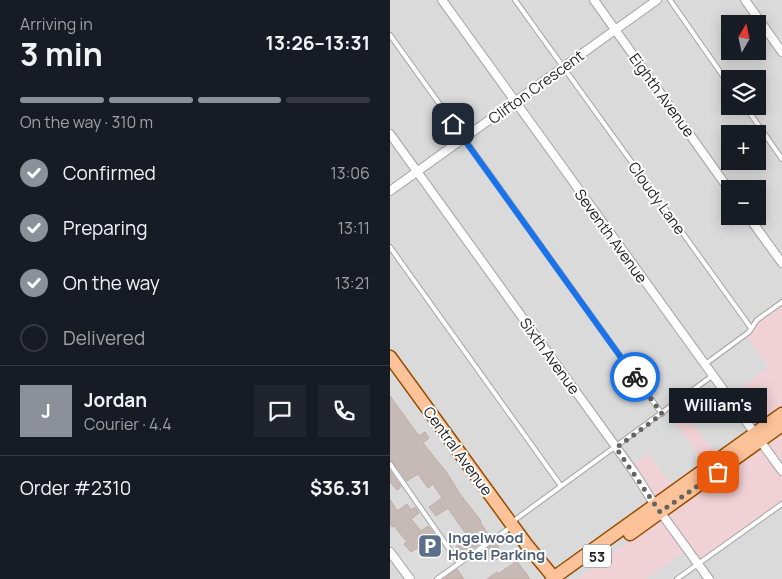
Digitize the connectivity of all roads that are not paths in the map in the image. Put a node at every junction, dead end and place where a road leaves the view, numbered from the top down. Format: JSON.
{"nodes":[{"id":1,"x":442,"y":0,"type":"edge"},
{"id":2,"x":516,"y":0,"type":"edge"},
{"id":3,"x":594,"y":0,"type":"edge"},
{"id":4,"x":657,"y":0,"type":"edge"},
{"id":5,"x":670,"y":0,"type":"edge"},
{"id":6,"x":745,"y":0,"type":"edge"},
{"id":7,"x":615,"y":30,"type":"junction"},
{"id":8,"x":390,"y":35,"type":"edge"},
{"id":9,"x":782,"y":52,"type":"edge"},
{"id":10,"x":564,"y":67,"type":"junction"},
{"id":11,"x":721,"y":73,"type":"edge"},
{"id":12,"x":515,"y":102,"type":"junction"},
{"id":13,"x":750,"y":115,"type":"edge"},
{"id":14,"x":390,"y":134,"type":"edge"},
{"id":15,"x":464,"y":138,"type":"junction"},
{"id":16,"x":782,"y":159,"type":"edge"},
{"id":17,"x":417,"y":172,"type":"junction"},
{"id":18,"x":722,"y":180,"type":"edge"},
{"id":19,"x":390,"y":191,"type":"edge"},
{"id":20,"x":755,"y":225,"type":"edge"},
{"id":21,"x":390,"y":247,"type":"edge"},
{"id":22,"x":782,"y":263,"type":"edge"},
{"id":23,"x":782,"y":302,"type":"edge"},
{"id":24,"x":751,"y":328,"type":"junction"},
{"id":25,"x":390,"y":357,"type":"edge"},
{"id":26,"x":704,"y":365,"type":"junction"},
{"id":27,"x":712,"y":376,"type":"junction"},
{"id":28,"x":662,"y":414,"type":"junction"},
{"id":29,"x":782,"y":414,"type":"edge"},
{"id":30,"x":782,"y":425,"type":"edge"},
{"id":31,"x":758,"y":437,"type":"junction"},
{"id":32,"x":616,"y":448,"type":"junction"},
{"id":33,"x":390,"y":464,"type":"edge"},
{"id":34,"x":782,"y":471,"type":"edge"},
{"id":35,"x":561,"y":486,"type":"junction"},
{"id":36,"x":782,"y":504,"type":"edge"},
{"id":37,"x":658,"y":509,"type":"junction"},
{"id":38,"x":512,"y":524,"type":"junction"},
{"id":39,"x":390,"y":552,"type":"edge"},
{"id":40,"x":460,"y":563,"type":"junction"},
{"id":41,"x":698,"y":564,"type":"junction"},
{"id":42,"x":410,"y":579,"type":"edge"},
{"id":43,"x":437,"y":579,"type":"edge"},
{"id":44,"x":554,"y":579,"type":"edge"},
{"id":45,"x":678,"y":579,"type":"edge"},
{"id":46,"x":708,"y":579,"type":"edge"}],
"edges":[{"from":1,"to":12,"type":"street","name":"Seventh Avenue"},
{"from":2,"to":10,"type":"lane","name":"Cloudy Lane"},
{"from":3,"to":7,"type":"street","name":"Eighth Avenue"},
{"from":4,"to":7,"type":"street","name":"Clifton Crescent"},
{"from":5,"to":11,"type":"lane"},
{"from":6,"to":9,"type":"street"},
{"from":7,"to":10,"type":"street","name":"Clifton Crescent"},
{"from":7,"to":18,"type":"street","name":"Eighth Avenue"},
{"from":8,"to":15,"type":"lane"},
{"from":10,"to":12,"type":"street","name":"Clifton Crescent"},
{"from":10,"to":24,"type":"lane","name":"Cloudy Lane"},
{"from":12,"to":15,"type":"street","name":"Clifton Crescent"},
{"from":12,"to":26,"type":"street","name":"Seventh Avenue"},
{"from":13,"to":16,"type":"lane"},
{"from":14,"to":17,"type":"street","name":"Sixth Avenue"},
{"from":15,"to":17,"type":"street","name":"Clifton Crescent"},
{"from":15,"to":28,"type":"lane"},
{"from":17,"to":19,"type":"street","name":"Clifton Crescent"},
{"from":17,"to":32,"type":"street","name":"Sixth Avenue"},
{"from":20,"to":22,"type":"street"},
{"from":21,"to":35,"type":"lane"},
{"from":23,"to":24,"type":"lane"},
{"from":24,"to":26,"type":"lane"},
{"from":25,"to":38,"type":"main road","name":"Central Avenue"},
{"from":26,"to":27,"type":"street","name":"Seventh Avenue"},
{"from":27,"to":28,"type":"lane"},
{"from":27,"to":31,"type":"street","name":"Seventh Avenue"},
{"from":28,"to":32,"type":"lane"},
{"from":29,"to":31,"type":"main road","number":"53"},
{"from":30,"to":31,"type":"main road","number":"53"},
{"from":31,"to":34,"type":"street","name":"Seventh Avenue"},
{"from":31,"to":37,"type":"main road","number":"53"},
{"from":32,"to":35,"type":"lane"},
{"from":32,"to":37,"type":"street","name":"Sixth Avenue"},
{"from":33,"to":40,"type":"lane"},
{"from":35,"to":38,"type":"lane"},
{"from":36,"to":41,"type":"lane"},
{"from":37,"to":41,"type":"street","name":"Sixth Avenue"},
{"from":37,"to":44,"type":"main road","number":"53"},
{"from":38,"to":40,"type":"lane"},
{"from":38,"to":44,"type":"main road","name":"Central Avenue"},
{"from":39,"to":42,"type":"street"},
{"from":40,"to":43,"type":"lane"},
{"from":41,"to":45,"type":"lane"},
{"from":41,"to":46,"type":"street","name":"Sixth Avenue"}]}
